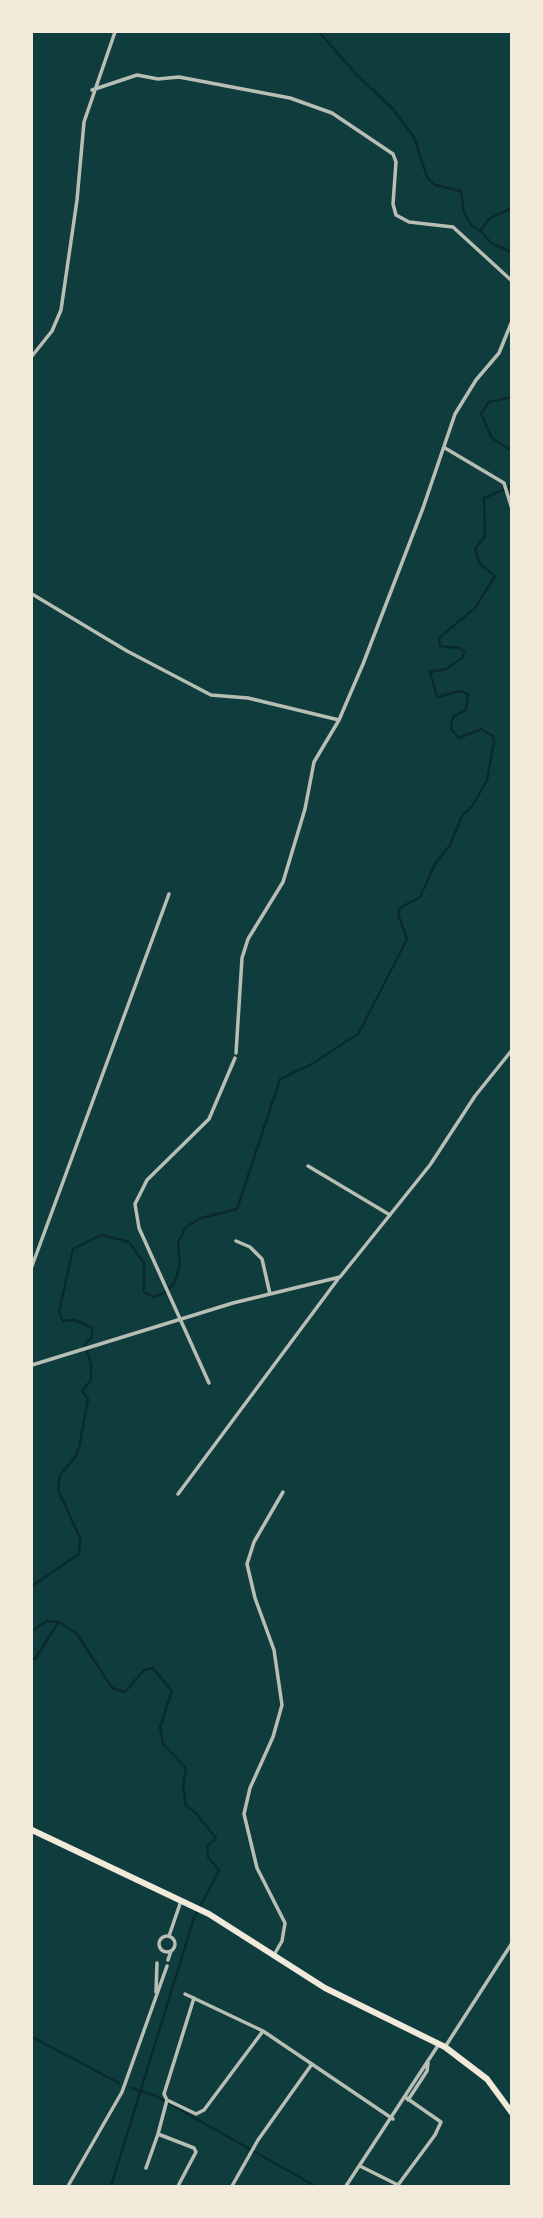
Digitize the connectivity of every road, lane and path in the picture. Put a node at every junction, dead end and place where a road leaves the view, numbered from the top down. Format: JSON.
{"nodes":[{"id":1,"x":115,"y":32,"type":"edge"},
{"id":2,"x":92,"y":90,"type":"junction"},
{"id":3,"x":512,"y":281,"type":"edge"},
{"id":4,"x":512,"y":321,"type":"edge"},
{"id":5,"x":32,"y":356,"type":"edge"},
{"id":6,"x":445,"y":448,"type":"junction"},
{"id":7,"x":512,"y":509,"type":"edge"},
{"id":8,"x":32,"y":594,"type":"edge"},
{"id":9,"x":339,"y":720,"type":"junction"},
{"id":10,"x":169,"y":894,"type":"dead end"},
{"id":11,"x":512,"y":1050,"type":"edge"},
{"id":12,"x":308,"y":1166,"type":"dead end"},
{"id":13,"x":390,"y":1215,"type":"junction"},
{"id":14,"x":236,"y":1241,"type":"dead end"},
{"id":15,"x":32,"y":1266,"type":"edge"},
{"id":16,"x":340,"y":1277,"type":"junction"},
{"id":17,"x":270,"y":1294,"type":"junction"},
{"id":18,"x":181,"y":1318,"type":"junction"},
{"id":19,"x":32,"y":1365,"type":"edge"},
{"id":20,"x":209,"y":1383,"type":"dead end"},
{"id":21,"x":283,"y":1492,"type":"dead end"},
{"id":22,"x":178,"y":1494,"type":"dead end"},
{"id":23,"x":32,"y":1830,"type":"edge"},
{"id":24,"x":181,"y":1900,"type":"junction"},
{"id":25,"x":170,"y":1936,"type":"junction"},
{"id":26,"x":512,"y":1943,"type":"edge"},
{"id":27,"x":160,"y":1948,"type":"junction"},
{"id":28,"x":171,"y":1951,"type":"junction"},
{"id":29,"x":274,"y":1955,"type":"junction"},
{"id":30,"x":159,"y":1957,"type":"dead end"},
{"id":31,"x":169,"y":1960,"type":"dead end"},
{"id":32,"x":157,"y":1963,"type":"dead end"},
{"id":33,"x":167,"y":1966,"type":"dead end"},
{"id":34,"x":185,"y":1994,"type":"dead end"},
{"id":35,"x":156,"y":1997,"type":"junction"},
{"id":36,"x":194,"y":1998,"type":"junction"},
{"id":37,"x":263,"y":2031,"type":"junction"},
{"id":38,"x":442,"y":2045,"type":"junction"},
{"id":39,"x":312,"y":2064,"type":"junction"},
{"id":40,"x":407,"y":2098,"type":"junction"},
{"id":41,"x":502,"y":2099,"type":"junction"},
{"id":42,"x":512,"y":2101,"type":"edge"},
{"id":43,"x":166,"y":2103,"type":"junction"},
{"id":44,"x":512,"y":2113,"type":"edge"},
{"id":45,"x":393,"y":2119,"type":"junction"},
{"id":46,"x":158,"y":2134,"type":"junction"},
{"id":47,"x":360,"y":2166,"type":"junction"},
{"id":48,"x":146,"y":2168,"type":"dead end"},
{"id":49,"x":68,"y":2186,"type":"edge"},
{"id":50,"x":178,"y":2186,"type":"edge"},
{"id":51,"x":232,"y":2186,"type":"edge"},
{"id":52,"x":346,"y":2186,"type":"edge"}],
"edges":[{"from":1,"to":2,"type":"street"},
{"from":2,"to":3,"type":"street"},
{"from":2,"to":5,"type":"street"},
{"from":4,"to":6,"type":"street"},
{"from":6,"to":7,"type":"street"},
{"from":6,"to":9,"type":"street"},
{"from":8,"to":9,"type":"street"},
{"from":9,"to":18,"type":"street"},
{"from":10,"to":15,"type":"street"},
{"from":11,"to":13,"type":"street"},
{"from":12,"to":13,"type":"street"},
{"from":13,"to":16,"type":"street"},
{"from":14,"to":17,"type":"street"},
{"from":16,"to":17,"type":"street"},
{"from":16,"to":22,"type":"street"},
{"from":17,"to":18,"type":"street"},
{"from":18,"to":19,"type":"street"},
{"from":18,"to":20,"type":"street"},
{"from":21,"to":29,"type":"street"},
{"from":23,"to":24,"type":"highway"},
{"from":24,"to":25,"type":"street"},
{"from":24,"to":29,"type":"highway"},
{"from":25,"to":27,"type":"street"},
{"from":25,"to":28,"type":"street"},
{"from":26,"to":38,"type":"street"},
{"from":27,"to":28,"type":"street"},
{"from":27,"to":30,"type":"street"},
{"from":28,"to":31,"type":"street"},
{"from":29,"to":38,"type":"highway"},
{"from":32,"to":35,"type":"street"},
{"from":33,"to":35,"type":"street"},
{"from":34,"to":36,"type":"street"},
{"from":35,"to":49,"type":"street"},
{"from":36,"to":37,"type":"street"},
{"from":36,"to":43,"type":"street"},
{"from":37,"to":39,"type":"street"},
{"from":37,"to":43,"type":"street"},
{"from":38,"to":40,"type":"street"},
{"from":38,"to":41,"type":"highway"},
{"from":39,"to":45,"type":"street"},
{"from":39,"to":51,"type":"street"},
{"from":40,"to":45,"type":"street"},
{"from":40,"to":47,"type":"street"},
{"from":41,"to":42,"type":"street"},
{"from":41,"to":44,"type":"highway"},
{"from":43,"to":46,"type":"street"},
{"from":45,"to":47,"type":"street"},
{"from":46,"to":48,"type":"street"},
{"from":46,"to":50,"type":"street"},
{"from":47,"to":52,"type":"street"}]}
